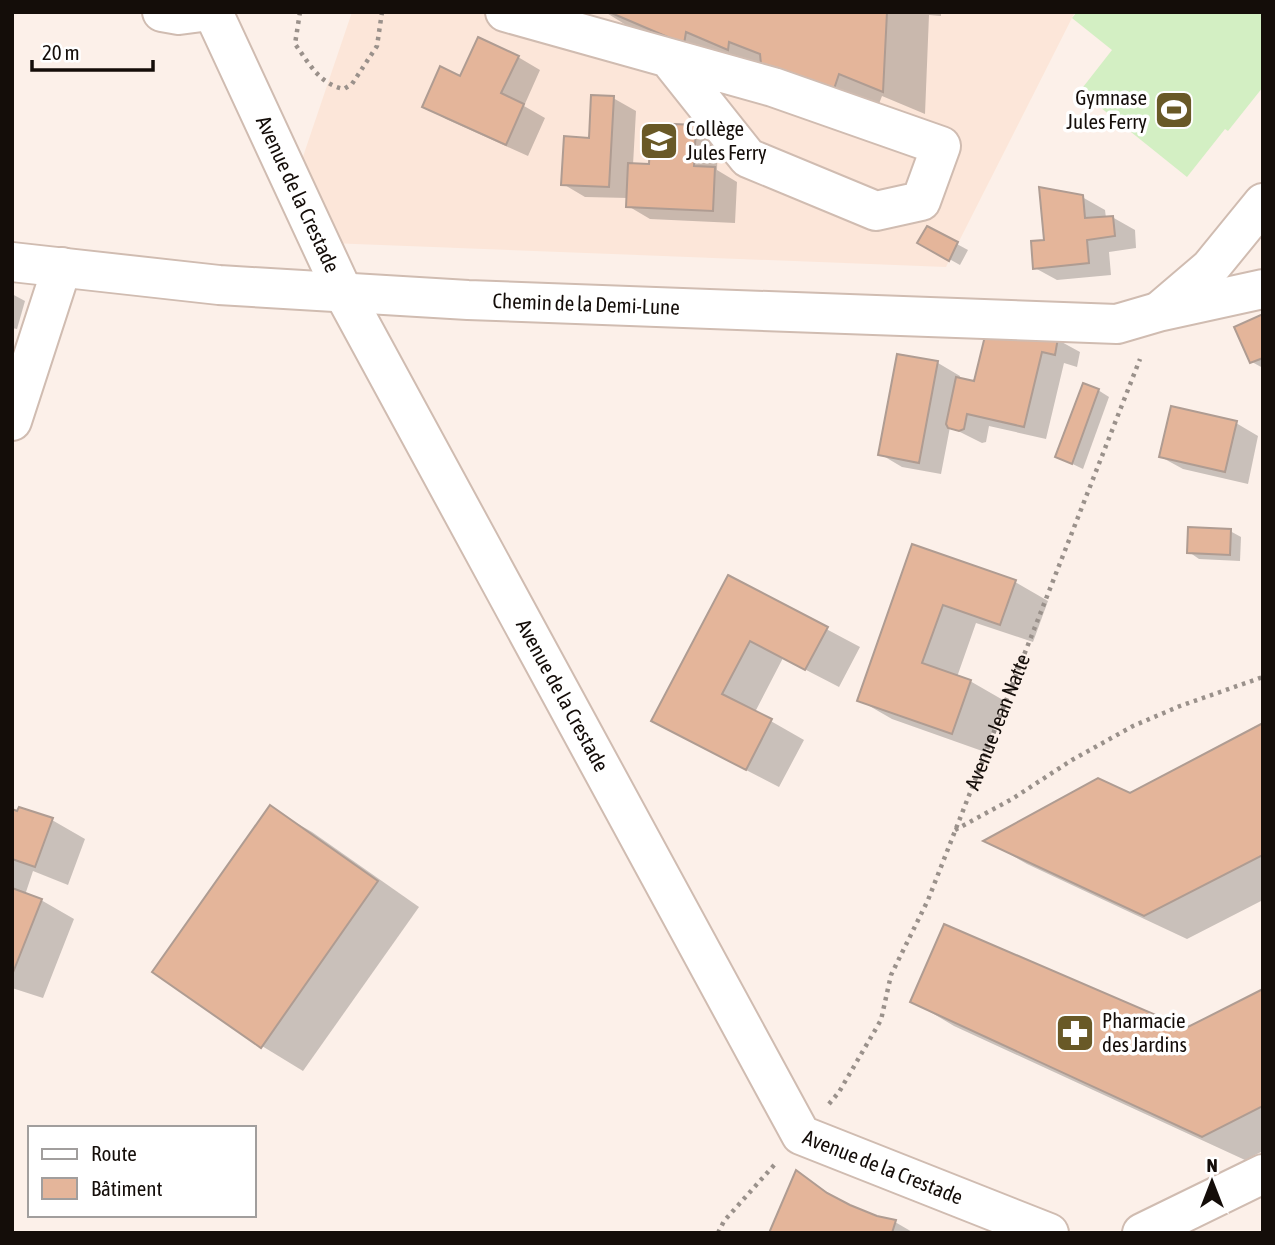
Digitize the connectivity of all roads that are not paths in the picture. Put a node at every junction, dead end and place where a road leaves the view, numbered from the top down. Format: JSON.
{"nodes":[{"id":1,"x":162,"y":12,"type":"edge"},
{"id":2,"x":202,"y":12,"type":"edge"},
{"id":3,"x":213,"y":12,"type":"edge"},
{"id":4,"x":505,"y":12,"type":"edge"},
{"id":5,"x":670,"y":60,"type":"junction"},
{"id":6,"x":1263,"y":203,"type":"edge"},
{"id":7,"x":12,"y":262,"type":"edge"},
{"id":8,"x":62,"y":267,"type":"junction"},
{"id":9,"x":1263,"y":289,"type":"edge"},
{"id":10,"x":343,"y":292,"type":"junction"},
{"id":11,"x":1158,"y":312,"type":"junction"},
{"id":12,"x":12,"y":421,"type":"edge"},
{"id":13,"x":1263,"y":1174,"type":"edge"},
{"id":14,"x":1049,"y":1233,"type":"edge"},
{"id":15,"x":1142,"y":1233,"type":"edge"}],
"edges":[{"from":1,"to":2,"type":"street"},
{"from":3,"to":10,"type":"street","name":"Avenue de la Crestade"},
{"from":4,"to":5,"type":"street"},
{"from":5,"to":5,"type":"street"},
{"from":6,"to":11,"type":"street"},
{"from":7,"to":8,"type":"street","name":"Chemin de la Demi-Lune"},
{"from":8,"to":10,"type":"street","name":"Chemin de la Demi-Lune"},
{"from":8,"to":12,"type":"street"},
{"from":9,"to":11,"type":"street","name":"Chemin de la Demi-Lune"},
{"from":10,"to":11,"type":"street","name":"Chemin de la Demi-Lune"},
{"from":10,"to":14,"type":"street","name":"Avenue de la Crestade"},
{"from":13,"to":15,"type":"street"}]}
